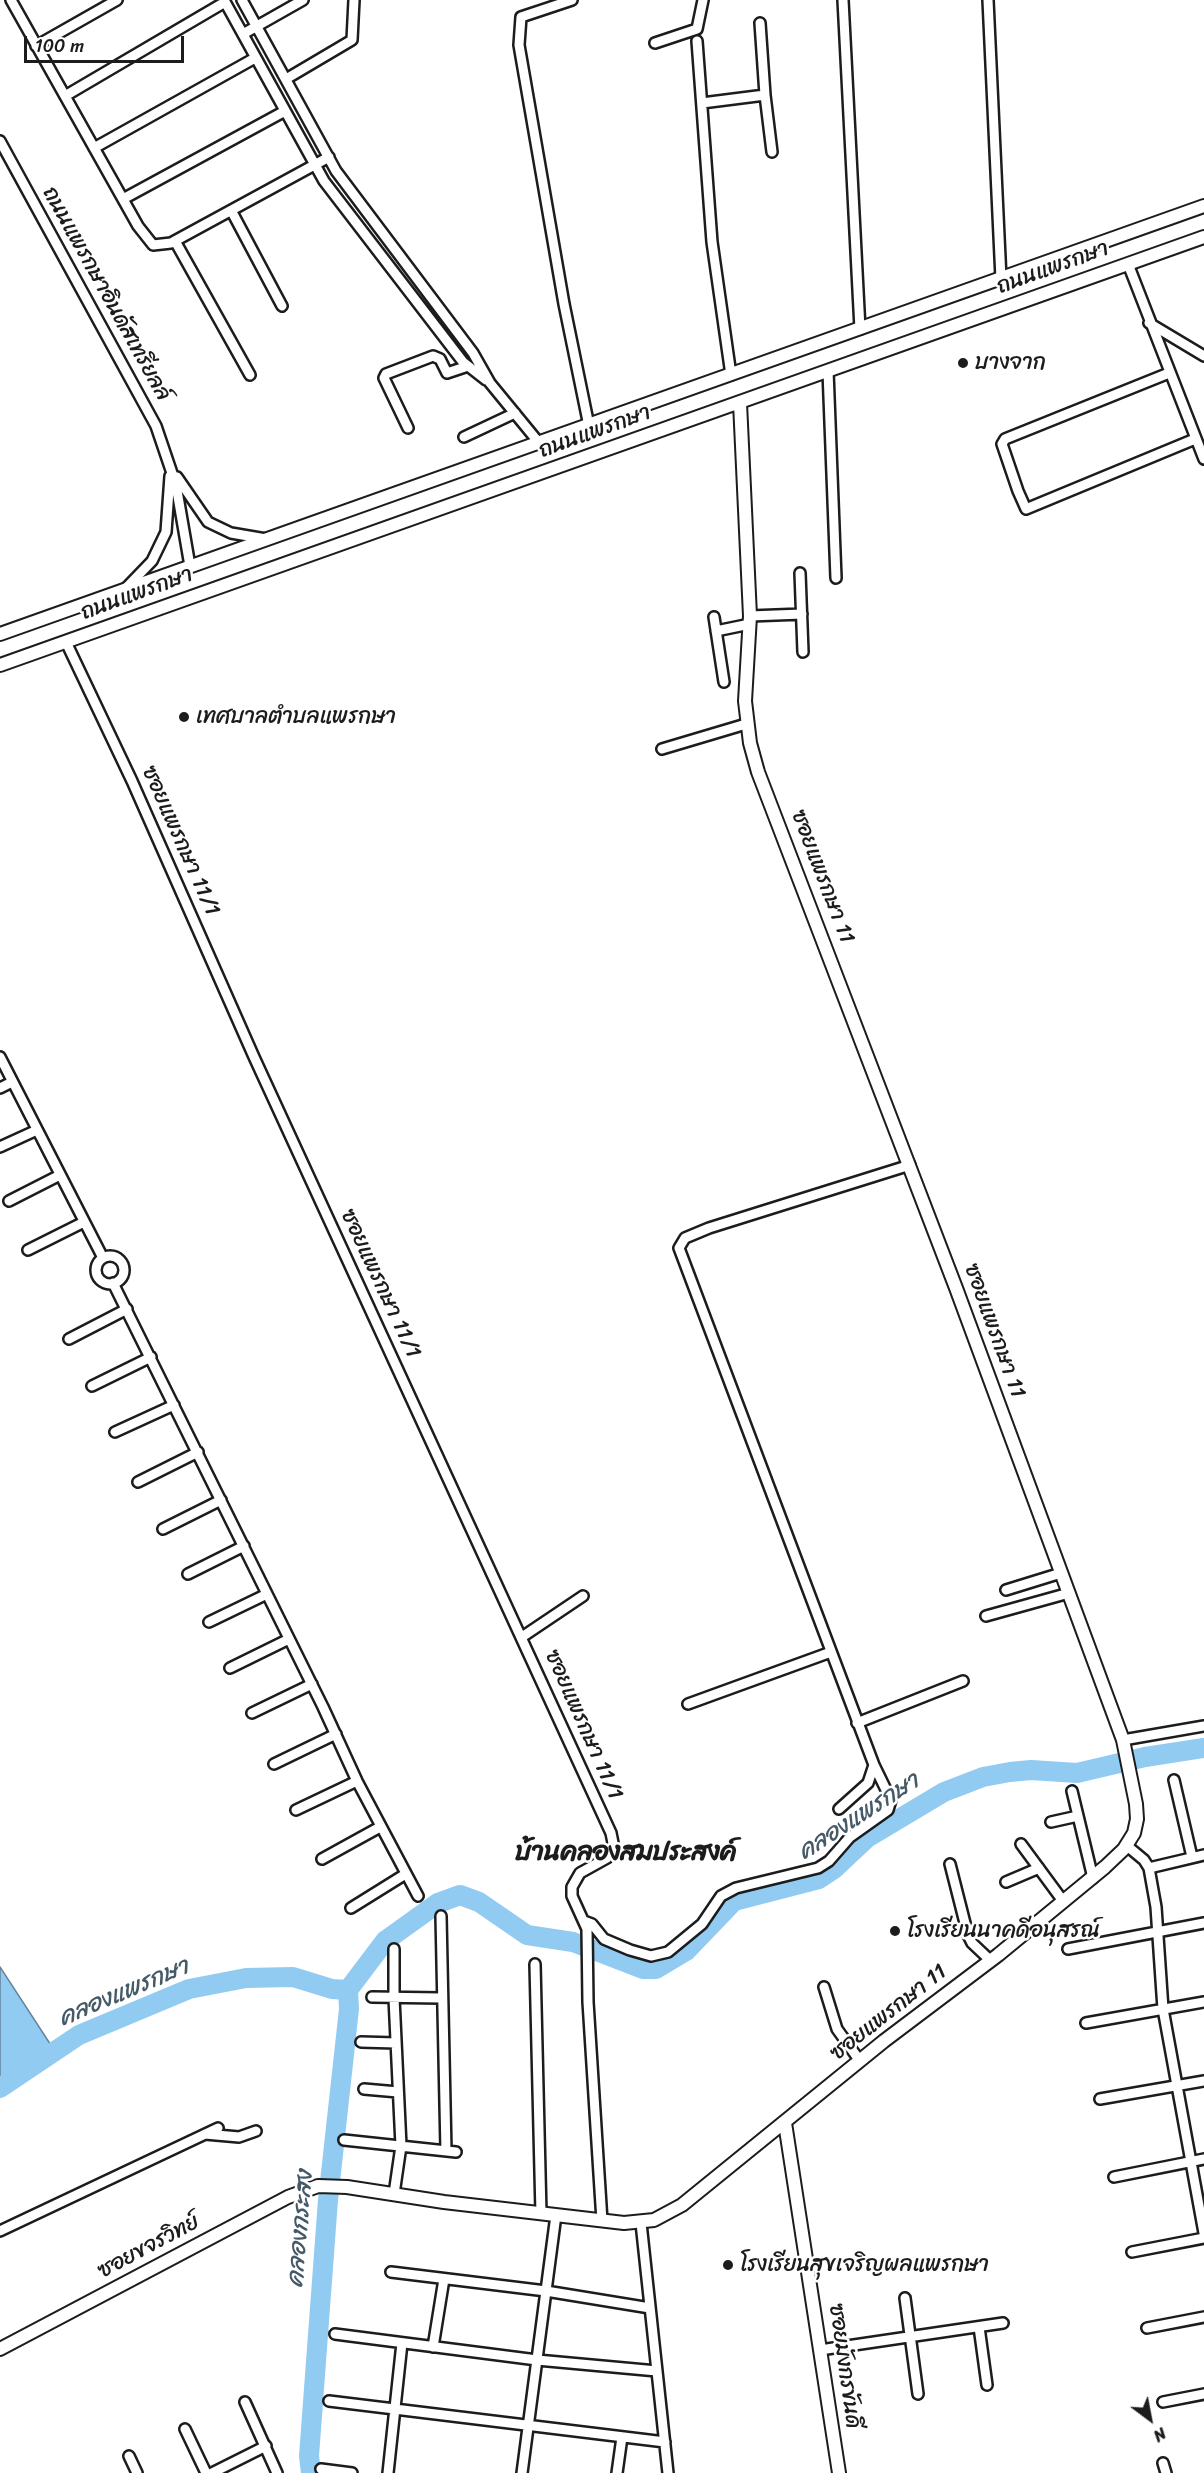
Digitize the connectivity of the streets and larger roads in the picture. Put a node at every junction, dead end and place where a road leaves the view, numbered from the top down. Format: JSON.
{"nodes":[{"id":1,"x":11,"y":0,"type":"edge"},
{"id":2,"x":117,"y":0,"type":"edge"},
{"id":3,"x":242,"y":0,"type":"edge"},
{"id":4,"x":303,"y":0,"type":"edge"},
{"id":5,"x":354,"y":0,"type":"edge"},
{"id":6,"x":572,"y":0,"type":"edge"},
{"id":7,"x":703,"y":0,"type":"edge"},
{"id":8,"x":843,"y":0,"type":"edge"},
{"id":9,"x":988,"y":0,"type":"edge"},
{"id":10,"x":224,"y":1,"type":"edge"},
{"id":11,"x":760,"y":23,"type":"dead end"},
{"id":12,"x":257,"y":27,"type":"junction"},
{"id":13,"x":243,"y":34,"type":"junction"},
{"id":14,"x":697,"y":41,"type":"dead end"},
{"id":15,"x":655,"y":43,"type":"dead end"},
{"id":16,"x":36,"y":46,"type":"junction"},
{"id":17,"x":255,"y":58,"type":"junction"},
{"id":18,"x":286,"y":79,"type":"junction"},
{"id":19,"x":765,"y":95,"type":"junction"},
{"id":20,"x":65,"y":96,"type":"junction"},
{"id":21,"x":702,"y":103,"type":"junction"},
{"id":22,"x":285,"y":111,"type":"junction"},
{"id":23,"x":0,"y":141,"type":"edge"},
{"id":24,"x":94,"y":148,"type":"junction"},
{"id":25,"x":772,"y":152,"type":"dead end"},
{"id":26,"x":329,"y":157,"type":"junction"},
{"id":27,"x":315,"y":165,"type":"junction"},
{"id":28,"x":123,"y":199,"type":"junction"},
{"id":29,"x":1204,"y":206,"type":"edge"},
{"id":30,"x":232,"y":212,"type":"junction"},
{"id":31,"x":1204,"y":237,"type":"edge"},
{"id":32,"x":175,"y":241,"type":"junction"},
{"id":33,"x":398,"y":253,"type":"junction"},
{"id":34,"x":386,"y":262,"type":"junction"},
{"id":35,"x":1128,"y":264,"type":"junction"},
{"id":36,"x":1001,"y":279,"type":"junction"},
{"id":37,"x":282,"y":306,"type":"dead end"},
{"id":38,"x":1149,"y":322,"type":"junction"},
{"id":39,"x":860,"y":329,"type":"junction"},
{"id":40,"x":1204,"y":356,"type":"edge"},
{"id":41,"x":468,"y":366,"type":"junction"},
{"id":42,"x":828,"y":371,"type":"junction"},
{"id":43,"x":1169,"y":373,"type":"junction"},
{"id":44,"x":250,"y":375,"type":"dead end"},
{"id":45,"x":731,"y":375,"type":"junction"},
{"id":46,"x":490,"y":383,"type":"junction"},
{"id":47,"x":740,"y":403,"type":"junction"},
{"id":48,"x":515,"y":413,"type":"junction"},
{"id":49,"x":589,"y":426,"type":"junction"},
{"id":50,"x":408,"y":428,"type":"dead end"},
{"id":51,"x":464,"y":437,"type":"dead end"},
{"id":52,"x":1195,"y":439,"type":"junction"},
{"id":53,"x":540,"y":444,"type":"junction"},
{"id":54,"x":1204,"y":459,"type":"edge"},
{"id":55,"x":171,"y":468,"type":"junction"},
{"id":56,"x":267,"y":539,"type":"junction"},
{"id":57,"x":190,"y":566,"type":"junction"},
{"id":58,"x":800,"y":573,"type":"dead end"},
{"id":59,"x":836,"y":578,"type":"dead end"},
{"id":60,"x":125,"y":589,"type":"junction"},
{"id":61,"x":802,"y":614,"type":"junction"},
{"id":62,"x":714,"y":617,"type":"dead end"},
{"id":63,"x":750,"y":620,"type":"junction"},
{"id":64,"x":717,"y":632,"type":"junction"},
{"id":65,"x":0,"y":634,"type":"edge"},
{"id":66,"x":66,"y":642,"type":"junction"},
{"id":67,"x":802,"y":651,"type":"dead end"},
{"id":68,"x":0,"y":665,"type":"edge"},
{"id":69,"x":724,"y":682,"type":"dead end"},
{"id":70,"x":746,"y":724,"type":"junction"},
{"id":71,"x":662,"y":749,"type":"dead end"},
{"id":72,"x":0,"y":1057,"type":"edge"},
{"id":73,"x":12,"y":1082,"type":"junction"},
{"id":74,"x":0,"y":1088,"type":"edge"},
{"id":75,"x":37,"y":1130,"type":"junction"},
{"id":76,"x":0,"y":1147,"type":"edge"},
{"id":77,"x":909,"y":1165,"type":"junction"},
{"id":78,"x":60,"y":1175,"type":"junction"},
{"id":79,"x":9,"y":1201,"type":"dead end"},
{"id":80,"x":84,"y":1222,"type":"junction"},
{"id":81,"x":28,"y":1250,"type":"dead end"},
{"id":82,"x":103,"y":1258,"type":"junction"},
{"id":83,"x":113,"y":1283,"type":"junction"},
{"id":84,"x":127,"y":1309,"type":"junction"},
{"id":85,"x":69,"y":1339,"type":"dead end"},
{"id":86,"x":150,"y":1357,"type":"junction"},
{"id":87,"x":92,"y":1386,"type":"dead end"},
{"id":88,"x":174,"y":1405,"type":"junction"},
{"id":89,"x":115,"y":1432,"type":"dead end"},
{"id":90,"x":198,"y":1452,"type":"junction"},
{"id":91,"x":138,"y":1482,"type":"dead end"},
{"id":92,"x":221,"y":1500,"type":"junction"},
{"id":93,"x":163,"y":1529,"type":"dead end"},
{"id":94,"x":244,"y":1546,"type":"junction"},
{"id":95,"x":1061,"y":1573,"type":"junction"},
{"id":96,"x":188,"y":1574,"type":"dead end"},
{"id":97,"x":1006,"y":1590,"type":"dead end"},
{"id":98,"x":1069,"y":1593,"type":"junction"},
{"id":99,"x":267,"y":1594,"type":"junction"},
{"id":100,"x":583,"y":1596,"type":"dead end"},
{"id":101,"x":986,"y":1616,"type":"dead end"},
{"id":102,"x":209,"y":1622,"type":"dead end"},
{"id":103,"x":522,"y":1637,"type":"junction"},
{"id":104,"x":289,"y":1639,"type":"junction"},
{"id":105,"x":831,"y":1652,"type":"junction"},
{"id":106,"x":230,"y":1668,"type":"dead end"},
{"id":107,"x":963,"y":1681,"type":"dead end"},
{"id":108,"x":312,"y":1684,"type":"junction"},
{"id":109,"x":688,"y":1704,"type":"dead end"},
{"id":110,"x":252,"y":1713,"type":"dead end"},
{"id":111,"x":857,"y":1722,"type":"junction"},
{"id":112,"x":1204,"y":1726,"type":"edge"},
{"id":113,"x":336,"y":1734,"type":"junction"},
{"id":114,"x":1124,"y":1745,"type":"junction"},
{"id":115,"x":274,"y":1764,"type":"dead end"},
{"id":116,"x":874,"y":1766,"type":"junction"},
{"id":117,"x":357,"y":1780,"type":"junction"},
{"id":118,"x":1174,"y":1780,"type":"dead end"},
{"id":119,"x":1072,"y":1791,"type":"dead end"},
{"id":120,"x":839,"y":1809,"type":"dead end"},
{"id":121,"x":296,"y":1810,"type":"dead end"},
{"id":122,"x":1078,"y":1816,"type":"junction"},
{"id":123,"x":1051,"y":1822,"type":"dead end"},
{"id":124,"x":380,"y":1827,"type":"junction"},
{"id":125,"x":1021,"y":1844,"type":"dead end"},
{"id":126,"x":1126,"y":1845,"type":"junction"},
{"id":127,"x":1204,"y":1854,"type":"edge"},
{"id":128,"x":1192,"y":1857,"type":"junction"},
{"id":129,"x":322,"y":1859,"type":"dead end"},
{"id":130,"x":950,"y":1864,"type":"dead end"},
{"id":131,"x":1038,"y":1868,"type":"junction"},
{"id":132,"x":1149,"y":1868,"type":"junction"},
{"id":133,"x":405,"y":1875,"type":"junction"},
{"id":134,"x":1093,"y":1878,"type":"junction"},
{"id":135,"x":1005,"y":1882,"type":"dead end"},
{"id":136,"x":418,"y":1896,"type":"dead end"},
{"id":137,"x":1063,"y":1901,"type":"junction"},
{"id":138,"x":351,"y":1908,"type":"dead end"},
{"id":139,"x":441,"y":1916,"type":"dead end"},
{"id":140,"x":1204,"y":1923,"type":"edge"},
{"id":141,"x":585,"y":1925,"type":"junction"},
{"id":142,"x":1155,"y":1933,"type":"junction"},
{"id":143,"x":394,"y":1949,"type":"dead end"},
{"id":144,"x":1068,"y":1949,"type":"dead end"},
{"id":145,"x":991,"y":1961,"type":"junction"},
{"id":146,"x":535,"y":1964,"type":"dead end"},
{"id":147,"x":824,"y":1988,"type":"dead end"},
{"id":148,"x":372,"y":1997,"type":"dead end"},
{"id":149,"x":394,"y":1998,"type":"junction"},
{"id":150,"x":441,"y":1998,"type":"junction"},
{"id":151,"x":1204,"y":2002,"type":"edge"},
{"id":152,"x":1163,"y":2009,"type":"junction"},
{"id":153,"x":1086,"y":2023,"type":"dead end"},
{"id":154,"x":361,"y":2042,"type":"dead end"},
{"id":155,"x":396,"y":2043,"type":"junction"},
{"id":156,"x":860,"y":2061,"type":"junction"},
{"id":157,"x":1204,"y":2081,"type":"edge"},
{"id":158,"x":1178,"y":2086,"type":"junction"},
{"id":159,"x":364,"y":2089,"type":"dead end"},
{"id":160,"x":398,"y":2092,"type":"junction"},
{"id":161,"x":1100,"y":2099,"type":"dead end"},
{"id":162,"x":785,"y":2123,"type":"junction"},
{"id":163,"x":218,"y":2128,"type":"dead end"},
{"id":164,"x":256,"y":2131,"type":"dead end"},
{"id":165,"x":205,"y":2134,"type":"junction"},
{"id":166,"x":344,"y":2140,"type":"dead end"},
{"id":167,"x":401,"y":2146,"type":"junction"},
{"id":168,"x":1204,"y":2159,"type":"edge"},
{"id":169,"x":1192,"y":2161,"type":"junction"},
{"id":170,"x":1114,"y":2177,"type":"dead end"},
{"id":171,"x":394,"y":2194,"type":"junction"},
{"id":172,"x":541,"y":2214,"type":"junction"},
{"id":173,"x":556,"y":2215,"type":"junction"},
{"id":174,"x":602,"y":2220,"type":"junction"},
{"id":175,"x":641,"y":2223,"type":"junction"},
{"id":176,"x":0,"y":2231,"type":"edge"},
{"id":177,"x":1204,"y":2233,"type":"edge"},
{"id":178,"x":1204,"y":2238,"type":"edge"},
{"id":179,"x":1132,"y":2252,"type":"dead end"},
{"id":180,"x":391,"y":2272,"type":"dead end"},
{"id":181,"x":444,"y":2279,"type":"junction"},
{"id":182,"x":546,"y":2290,"type":"junction"},
{"id":183,"x":905,"y":2298,"type":"dead end"},
{"id":184,"x":650,"y":2308,"type":"junction"},
{"id":185,"x":1204,"y":2317,"type":"edge"},
{"id":186,"x":1003,"y":2324,"type":"dead end"},
{"id":187,"x":979,"y":2327,"type":"junction"},
{"id":188,"x":1147,"y":2328,"type":"dead end"},
{"id":189,"x":335,"y":2334,"type":"dead end"},
{"id":190,"x":912,"y":2337,"type":"junction"},
{"id":191,"x":402,"y":2343,"type":"junction"},
{"id":192,"x":433,"y":2347,"type":"junction"},
{"id":193,"x":0,"y":2349,"type":"edge"},
{"id":194,"x":820,"y":2350,"type":"junction"},
{"id":195,"x":537,"y":2360,"type":"junction"},
{"id":196,"x":657,"y":2371,"type":"junction"},
{"id":197,"x":987,"y":2385,"type":"dead end"},
{"id":198,"x":918,"y":2394,"type":"dead end"},
{"id":199,"x":1204,"y":2394,"type":"edge"},
{"id":200,"x":329,"y":2401,"type":"dead end"},
{"id":201,"x":245,"y":2402,"type":"dead end"},
{"id":202,"x":1163,"y":2403,"type":"dead end"},
{"id":203,"x":395,"y":2409,"type":"junction"},
{"id":204,"x":528,"y":2427,"type":"junction"},
{"id":205,"x":185,"y":2429,"type":"dead end"},
{"id":206,"x":622,"y":2438,"type":"junction"},
{"id":207,"x":664,"y":2442,"type":"junction"},
{"id":208,"x":266,"y":2446,"type":"junction"},
{"id":209,"x":129,"y":2456,"type":"dead end"},
{"id":210,"x":1162,"y":2463,"type":"dead end"},
{"id":211,"x":321,"y":2469,"type":"dead end"},
{"id":212,"x":137,"y":2473,"type":"edge"},
{"id":213,"x":206,"y":2473,"type":"edge"},
{"id":214,"x":212,"y":2473,"type":"edge"},
{"id":215,"x":277,"y":2473,"type":"edge"},
{"id":216,"x":352,"y":2473,"type":"edge"},
{"id":217,"x":388,"y":2473,"type":"edge"},
{"id":218,"x":522,"y":2473,"type":"edge"},
{"id":219,"x":617,"y":2473,"type":"edge"},
{"id":220,"x":668,"y":2473,"type":"edge"},
{"id":221,"x":839,"y":2473,"type":"edge"},
{"id":222,"x":1166,"y":2473,"type":"edge"}],
"edges":[{"from":1,"to":16,"type":"street"},
{"from":2,"to":16,"type":"street"},
{"from":3,"to":12,"type":"street"},
{"from":4,"to":12,"type":"street"},
{"from":5,"to":18,"type":"street"},
{"from":6,"to":49,"type":"street"},
{"from":7,"to":15,"type":"street"},
{"from":8,"to":39,"type":"street"},
{"from":9,"to":36,"type":"street"},
{"from":10,"to":13,"type":"street"},
{"from":10,"to":20,"type":"street"},
{"from":11,"to":19,"type":"street"},
{"from":12,"to":13,"type":"street"},
{"from":12,"to":18,"type":"street"},
{"from":13,"to":17,"type":"street"},
{"from":14,"to":21,"type":"street"},
{"from":16,"to":20,"type":"street"},
{"from":17,"to":22,"type":"street"},
{"from":17,"to":24,"type":"street"},
{"from":18,"to":26,"type":"street"},
{"from":19,"to":21,"type":"street"},
{"from":19,"to":25,"type":"street"},
{"from":20,"to":24,"type":"street"},
{"from":21,"to":45,"type":"street"},
{"from":22,"to":27,"type":"street"},
{"from":22,"to":28,"type":"street"},
{"from":23,"to":55,"type":"street","name":"ถนนแพรกษาอินดัสเทรียลล์"},
{"from":24,"to":28,"type":"street"},
{"from":26,"to":27,"type":"street"},
{"from":26,"to":33,"type":"street"},
{"from":27,"to":30,"type":"street"},
{"from":27,"to":34,"type":"street"},
{"from":28,"to":32,"type":"street"},
{"from":29,"to":36,"type":"street","name":"ถนนแพรกษา"},
{"from":30,"to":32,"type":"street"},
{"from":30,"to":37,"type":"street"},
{"from":31,"to":35,"type":"street","name":"ถนนแพรกษา"},
{"from":32,"to":44,"type":"street"},
{"from":33,"to":34,"type":"street"},
{"from":33,"to":46,"type":"street"},
{"from":34,"to":41,"type":"street"},
{"from":35,"to":38,"type":"street"},
{"from":35,"to":42,"type":"street","name":"ถนนแพรกษา"},
{"from":36,"to":39,"type":"street","name":"ถนนแพรกษา"},
{"from":38,"to":40,"type":"street"},
{"from":38,"to":43,"type":"street"},
{"from":39,"to":45,"type":"street","name":"ถนนแพรกษา"},
{"from":41,"to":46,"type":"street"},
{"from":41,"to":50,"type":"street"},
{"from":42,"to":47,"type":"street","name":"ถนนแพรกษา"},
{"from":42,"to":59,"type":"street"},
{"from":43,"to":52,"type":"street"},
{"from":43,"to":52,"type":"street"},
{"from":45,"to":49,"type":"street","name":"ถนนแพรกษา"},
{"from":46,"to":48,"type":"street"},
{"from":47,"to":63,"type":"street","name":"ซอยแพรกษา 11"},
{"from":47,"to":66,"type":"street","name":"ถนนแพรกษา"},
{"from":48,"to":51,"type":"street"},
{"from":48,"to":53,"type":"street"},
{"from":49,"to":53,"type":"street","name":"ถนนแพรกษา"},
{"from":52,"to":54,"type":"street"},
{"from":53,"to":56,"type":"street","name":"ถนนแพรกษา"},
{"from":55,"to":56,"type":"street","name":"ถนนแพรกษาอินดัสเทรียลล์"},
{"from":55,"to":57,"type":"street","name":"ถนนแพรกษาอินดัสเทรียลล์"},
{"from":55,"to":60,"type":"street","name":"ถนนแพรกษาอินดัสเทรียลล์"},
{"from":56,"to":57,"type":"street","name":"ถนนแพรกษา"},
{"from":57,"to":60,"type":"street","name":"ถนนแพรกษา"},
{"from":58,"to":61,"type":"street"},
{"from":60,"to":65,"type":"street","name":"ถนนแพรกษา"},
{"from":61,"to":63,"type":"street"},
{"from":61,"to":67,"type":"street"},
{"from":62,"to":64,"type":"street"},
{"from":63,"to":64,"type":"street"},
{"from":63,"to":70,"type":"street","name":"ซอยแพรกษา 11"},
{"from":64,"to":69,"type":"street"},
{"from":66,"to":68,"type":"street","name":"ถนนแพรกษา"},
{"from":66,"to":103,"type":"street","name":"ซอยแพรกษา 11/1"},
{"from":70,"to":71,"type":"street"},
{"from":70,"to":77,"type":"street","name":"ซอยแพรกษา 11"},
{"from":72,"to":73,"type":"street"},
{"from":73,"to":74,"type":"street"},
{"from":73,"to":75,"type":"street"},
{"from":75,"to":76,"type":"street"},
{"from":75,"to":78,"type":"street"},
{"from":77,"to":95,"type":"street","name":"ซอยแพรกษา 11"},
{"from":77,"to":105,"type":"street"},
{"from":78,"to":79,"type":"street"},
{"from":78,"to":80,"type":"street"},
{"from":80,"to":81,"type":"street"},
{"from":80,"to":82,"type":"street"},
{"from":82,"to":83,"type":"street"},
{"from":82,"to":83,"type":"street"},
{"from":83,"to":84,"type":"street"},
{"from":84,"to":85,"type":"street"},
{"from":84,"to":86,"type":"street"},
{"from":86,"to":87,"type":"street"},
{"from":86,"to":88,"type":"street"},
{"from":88,"to":89,"type":"street"},
{"from":88,"to":90,"type":"street"},
{"from":90,"to":91,"type":"street"},
{"from":90,"to":92,"type":"street"},
{"from":92,"to":93,"type":"street"},
{"from":92,"to":94,"type":"street"},
{"from":94,"to":96,"type":"street"},
{"from":94,"to":99,"type":"street"},
{"from":95,"to":97,"type":"street"},
{"from":95,"to":98,"type":"street","name":"ซอยแพรกษา 11"},
{"from":98,"to":101,"type":"street"},
{"from":98,"to":114,"type":"street","name":"ซอยแพรกษา 11"},
{"from":99,"to":102,"type":"street"},
{"from":99,"to":104,"type":"street"},
{"from":100,"to":103,"type":"street"},
{"from":103,"to":141,"type":"street","name":"ซอยแพรกษา 11/1"},
{"from":104,"to":106,"type":"street"},
{"from":104,"to":108,"type":"street"},
{"from":105,"to":109,"type":"street"},
{"from":105,"to":111,"type":"street"},
{"from":107,"to":111,"type":"street"},
{"from":108,"to":110,"type":"street"},
{"from":108,"to":113,"type":"street"},
{"from":111,"to":116,"type":"street"},
{"from":112,"to":114,"type":"street"},
{"from":113,"to":115,"type":"street"},
{"from":113,"to":117,"type":"street"},
{"from":114,"to":126,"type":"street","name":"ซอยแพรกษา 11"},
{"from":116,"to":120,"type":"street"},
{"from":116,"to":141,"type":"street"},
{"from":117,"to":121,"type":"street"},
{"from":117,"to":124,"type":"street"},
{"from":118,"to":128,"type":"street"},
{"from":119,"to":122,"type":"street"},
{"from":122,"to":123,"type":"street"},
{"from":122,"to":134,"type":"street"},
{"from":124,"to":129,"type":"street"},
{"from":124,"to":133,"type":"street"},
{"from":125,"to":131,"type":"street"},
{"from":126,"to":132,"type":"street"},
{"from":126,"to":134,"type":"street","name":"ซอยแพรกษา 11"},
{"from":127,"to":128,"type":"street"},
{"from":128,"to":132,"type":"street"},
{"from":130,"to":145,"type":"street"},
{"from":131,"to":135,"type":"street"},
{"from":131,"to":137,"type":"street"},
{"from":132,"to":142,"type":"street"},
{"from":133,"to":136,"type":"street"},
{"from":133,"to":138,"type":"street"},
{"from":134,"to":137,"type":"street","name":"ซอยแพรกษา 11"},
{"from":137,"to":145,"type":"street","name":"ซอยแพรกษา 11"},
{"from":139,"to":150,"type":"street"},
{"from":140,"to":142,"type":"street"},
{"from":141,"to":174,"type":"street"},
{"from":142,"to":144,"type":"street"},
{"from":142,"to":152,"type":"street"},
{"from":143,"to":149,"type":"street"},
{"from":145,"to":156,"type":"street","name":"ซอยแพรกษา 11"},
{"from":146,"to":172,"type":"street"},
{"from":147,"to":156,"type":"street"},
{"from":148,"to":149,"type":"street"},
{"from":149,"to":150,"type":"street"},
{"from":149,"to":155,"type":"street"},
{"from":150,"to":167,"type":"street"},
{"from":151,"to":152,"type":"street"},
{"from":152,"to":153,"type":"street"},
{"from":152,"to":158,"type":"street"},
{"from":154,"to":155,"type":"street"},
{"from":155,"to":160,"type":"street"},
{"from":156,"to":162,"type":"street","name":"ซอยแพรกษา 11"},
{"from":157,"to":158,"type":"street"},
{"from":158,"to":161,"type":"street"},
{"from":158,"to":169,"type":"street"},
{"from":159,"to":160,"type":"street"},
{"from":160,"to":167,"type":"street"},
{"from":162,"to":175,"type":"street","name":"ซอยแพรกษา 11"},
{"from":162,"to":194,"type":"street","name":"ซอยมังกรขันดี"},
{"from":163,"to":165,"type":"street"},
{"from":164,"to":165,"type":"street"},
{"from":165,"to":176,"type":"street"},
{"from":166,"to":167,"type":"street"},
{"from":167,"to":171,"type":"street"},
{"from":168,"to":169,"type":"street"},
{"from":169,"to":170,"type":"street"},
{"from":169,"to":177,"type":"street"},
{"from":171,"to":172,"type":"street"},
{"from":171,"to":193,"type":"street","name":"ซอยขจรวิทย์"},
{"from":172,"to":173,"type":"street"},
{"from":173,"to":174,"type":"street"},
{"from":173,"to":182,"type":"street"},
{"from":174,"to":175,"type":"street"},
{"from":175,"to":184,"type":"street"},
{"from":178,"to":179,"type":"street"},
{"from":180,"to":181,"type":"street"},
{"from":181,"to":182,"type":"street"},
{"from":181,"to":192,"type":"street"},
{"from":182,"to":184,"type":"street"},
{"from":182,"to":195,"type":"street"},
{"from":183,"to":190,"type":"street"},
{"from":184,"to":196,"type":"street"},
{"from":185,"to":188,"type":"street"},
{"from":186,"to":187,"type":"street"},
{"from":187,"to":190,"type":"street"},
{"from":187,"to":197,"type":"street"},
{"from":189,"to":191,"type":"street"},
{"from":190,"to":194,"type":"street"},
{"from":190,"to":198,"type":"street"},
{"from":191,"to":192,"type":"street"},
{"from":191,"to":203,"type":"street"},
{"from":192,"to":195,"type":"street"},
{"from":194,"to":221,"type":"street","name":"ซอยมังกรขันดี"},
{"from":195,"to":196,"type":"street"},
{"from":195,"to":204,"type":"street"},
{"from":196,"to":207,"type":"street"},
{"from":199,"to":202,"type":"street"},
{"from":200,"to":203,"type":"street"},
{"from":201,"to":208,"type":"street"},
{"from":203,"to":204,"type":"street"},
{"from":203,"to":217,"type":"street"},
{"from":204,"to":206,"type":"street"},
{"from":204,"to":218,"type":"street"},
{"from":205,"to":213,"type":"street"},
{"from":206,"to":207,"type":"street"},
{"from":206,"to":219,"type":"street"},
{"from":207,"to":220,"type":"street"},
{"from":208,"to":214,"type":"street"},
{"from":208,"to":215,"type":"street"},
{"from":209,"to":212,"type":"street"},
{"from":210,"to":222,"type":"street"},
{"from":211,"to":216,"type":"street"}]}
